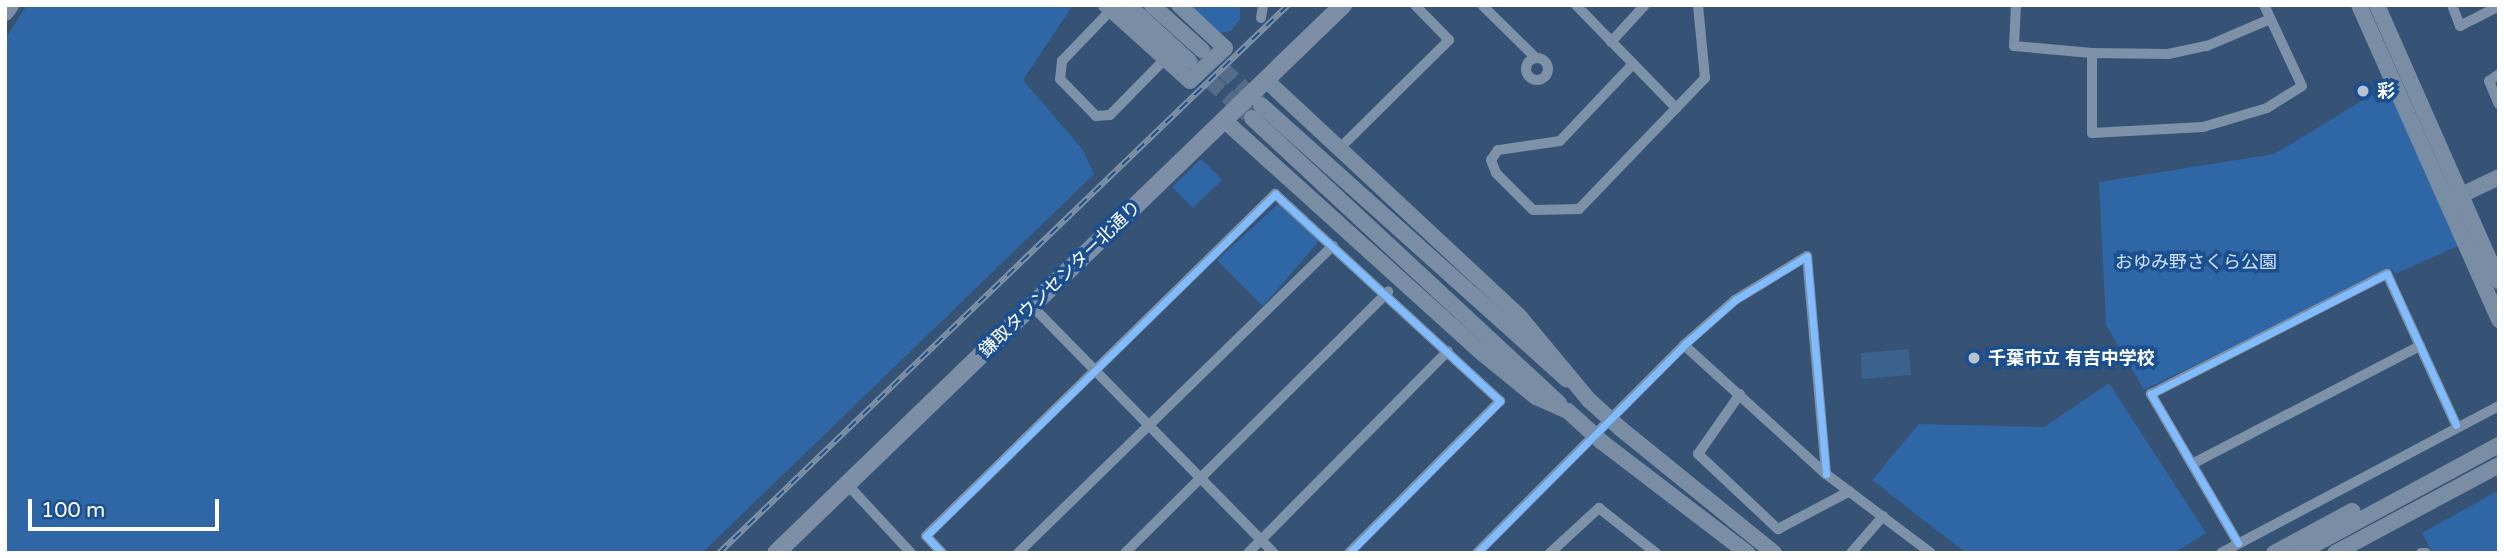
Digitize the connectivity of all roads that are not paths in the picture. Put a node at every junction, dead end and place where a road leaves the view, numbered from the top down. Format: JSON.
{"nodes":[{"id":1,"x":10,"y":5,"type":"edge"},
{"id":2,"x":1128,"y":5,"type":"edge"},
{"id":3,"x":1152,"y":5,"type":"edge"},
{"id":4,"x":1179,"y":5,"type":"edge"},
{"id":5,"x":1264,"y":5,"type":"edge"},
{"id":6,"x":1343,"y":5,"type":"edge"},
{"id":7,"x":1415,"y":5,"type":"edge"},
{"id":8,"x":1482,"y":5,"type":"edge"},
{"id":9,"x":1576,"y":5,"type":"edge"},
{"id":10,"x":1645,"y":5,"type":"edge"},
{"id":11,"x":1698,"y":5,"type":"edge"},
{"id":12,"x":2016,"y":5,"type":"edge"},
{"id":13,"x":2264,"y":5,"type":"edge"},
{"id":14,"x":2359,"y":5,"type":"edge"},
{"id":15,"x":2377,"y":5,"type":"edge"},
{"id":16,"x":2452,"y":5,"type":"edge"},
{"id":17,"x":2499,"y":6,"type":"edge"},
{"id":18,"x":1109,"y":8,"type":"edge"},
{"id":19,"x":5,"y":12,"type":"edge"},
{"id":20,"x":1261,"y":18,"type":"dead end"},
{"id":21,"x":2268,"y":20,"type":"junction"},
{"id":22,"x":1611,"y":42,"type":"junction"},
{"id":23,"x":1202,"y":50,"type":"tunnel mouth"},
{"id":24,"x":2092,"y":53,"type":"junction"},
{"id":25,"x":1536,"y":58,"type":"dead end"},
{"id":26,"x":1164,"y":60,"type":"junction"},
{"id":27,"x":1189,"y":61,"type":"tunnel mouth"},
{"id":28,"x":1633,"y":64,"type":"junction"},
{"id":29,"x":2499,"y":74,"type":"edge"},
{"id":30,"x":1266,"y":80,"type":"junction"},
{"id":31,"x":2499,"y":104,"type":"edge"},
{"id":32,"x":1676,"y":108,"type":"junction"},
{"id":33,"x":1224,"y":120,"type":"junction"},
{"id":34,"x":1346,"y":142,"type":"dead end"},
{"id":35,"x":2499,"y":177,"type":"edge"},
{"id":36,"x":2463,"y":194,"type":"junction"},
{"id":37,"x":2447,"y":202,"type":"junction"},
{"id":38,"x":1333,"y":246,"type":"junction"},
{"id":39,"x":2499,"y":281,"type":"edge"},
{"id":40,"x":1388,"y":292,"type":"junction"},
{"id":41,"x":1032,"y":306,"type":"junction"},
{"id":42,"x":2499,"y":320,"type":"edge"},
{"id":43,"x":1685,"y":345,"type":"junction"},
{"id":44,"x":2420,"y":346,"type":"junction"},
{"id":45,"x":1448,"y":351,"type":"junction"},
{"id":46,"x":1094,"y":370,"type":"junction"},
{"id":47,"x":1740,"y":394,"type":"junction"},
{"id":48,"x":1590,"y":400,"type":"junction"},
{"id":49,"x":2499,"y":406,"type":"edge"},
{"id":50,"x":1568,"y":411,"type":"junction"},
{"id":51,"x":2456,"y":425,"type":"junction"},
{"id":52,"x":1147,"y":426,"type":"junction"},
{"id":53,"x":2499,"y":445,"type":"edge"},
{"id":54,"x":2192,"y":464,"type":"junction"},
{"id":55,"x":2499,"y":464,"type":"edge"},
{"id":56,"x":1826,"y":474,"type":"junction"},
{"id":57,"x":1202,"y":478,"type":"junction"},
{"id":58,"x":847,"y":484,"type":"junction"},
{"id":59,"x":1850,"y":491,"type":"junction"},
{"id":60,"x":2378,"y":506,"type":"junction"},
{"id":61,"x":1883,"y":516,"type":"junction"},
{"id":62,"x":2367,"y":534,"type":"junction"},
{"id":63,"x":1262,"y":540,"type":"junction"},
{"id":64,"x":2238,"y":543,"type":"junction"},
{"id":65,"x":776,"y":553,"type":"edge"},
{"id":66,"x":911,"y":553,"type":"edge"},
{"id":67,"x":942,"y":553,"type":"edge"},
{"id":68,"x":1018,"y":553,"type":"edge"},
{"id":69,"x":1125,"y":553,"type":"edge"},
{"id":70,"x":1248,"y":553,"type":"edge"},
{"id":71,"x":1274,"y":553,"type":"edge"},
{"id":72,"x":1349,"y":553,"type":"edge"},
{"id":73,"x":1477,"y":553,"type":"edge"},
{"id":74,"x":1550,"y":553,"type":"edge"},
{"id":75,"x":1656,"y":553,"type":"edge"},
{"id":76,"x":1747,"y":553,"type":"edge"},
{"id":77,"x":1774,"y":553,"type":"edge"},
{"id":78,"x":1851,"y":553,"type":"edge"},
{"id":79,"x":1931,"y":553,"type":"edge"},
{"id":80,"x":2221,"y":553,"type":"edge"},
{"id":81,"x":2274,"y":553,"type":"edge"},
{"id":82,"x":2299,"y":553,"type":"edge"},
{"id":83,"x":2335,"y":553,"type":"edge"},
{"id":84,"x":2345,"y":553,"type":"edge"}],
"edges":[{"from":1,"to":19,"type":"main road"},
{"from":2,"to":27,"type":"street"},
{"from":3,"to":23,"type":"street"},
{"from":4,"to":26,"type":"street"},
{"from":5,"to":20,"type":"street"},
{"from":6,"to":30,"type":"main road","name":"鎌取タウンセンター北通り"},
{"from":7,"to":34,"type":"street"},
{"from":8,"to":25,"type":"street"},
{"from":9,"to":22,"type":"street"},
{"from":10,"to":22,"type":"street"},
{"from":11,"to":32,"type":"street"},
{"from":12,"to":24,"type":"street"},
{"from":13,"to":21,"type":"street"},
{"from":14,"to":37,"type":"street"},
{"from":15,"to":36,"type":"street"},
{"from":16,"to":17,"type":"street"},
{"from":18,"to":26,"type":"street"},
{"from":18,"to":26,"type":"street"},
{"from":21,"to":24,"type":"street"},
{"from":21,"to":24,"type":"street"},
{"from":22,"to":28,"type":"street"},
{"from":28,"to":32,"type":"street"},
{"from":28,"to":32,"type":"street"},
{"from":29,"to":31,"type":"street"},
{"from":30,"to":33,"type":"main road","name":"鎌取タウンセンター北通り"},
{"from":30,"to":48,"type":"street"},
{"from":33,"to":41,"type":"main road","name":"鎌取タウンセンター北通り"},
{"from":33,"to":50,"type":"street"},
{"from":35,"to":36,"type":"street"},
{"from":36,"to":37,"type":"street"},
{"from":36,"to":39,"type":"street"},
{"from":37,"to":42,"type":"street"},
{"from":38,"to":40,"type":"street"},
{"from":38,"to":46,"type":"street"},
{"from":38,"to":52,"type":"street"},
{"from":40,"to":45,"type":"street"},
{"from":40,"to":57,"type":"street"},
{"from":41,"to":46,"type":"street"},
{"from":41,"to":58,"type":"main road","name":"鎌取タウンセンター北通り"},
{"from":43,"to":47,"type":"street"},
{"from":43,"to":56,"type":"street"},
{"from":43,"to":73,"type":"street"},
{"from":44,"to":51,"type":"street"},
{"from":44,"to":54,"type":"street"},
{"from":44,"to":54,"type":"street"},
{"from":45,"to":63,"type":"street"},
{"from":45,"to":72,"type":"street"},
{"from":46,"to":52,"type":"street"},
{"from":46,"to":67,"type":"street"},
{"from":47,"to":56,"type":"street"},
{"from":47,"to":59,"type":"street"},
{"from":48,"to":50,"type":"street"},
{"from":48,"to":77,"type":"street","bridge":true},
{"from":49,"to":51,"type":"street"},
{"from":50,"to":76,"type":"street","bridge":true},
{"from":51,"to":64,"type":"street"},
{"from":52,"to":57,"type":"street"},
{"from":52,"to":68,"type":"street"},
{"from":53,"to":60,"type":"street"},
{"from":54,"to":64,"type":"street"},
{"from":55,"to":62,"type":"street"},
{"from":56,"to":59,"type":"street"},
{"from":57,"to":63,"type":"street"},
{"from":57,"to":69,"type":"street"},
{"from":58,"to":65,"type":"main road","name":"鎌取タウンセンター北通り"},
{"from":58,"to":66,"type":"street"},
{"from":59,"to":61,"type":"street"},
{"from":60,"to":81,"type":"street"},
{"from":60,"to":82,"type":"street"},
{"from":61,"to":78,"type":"street"},
{"from":61,"to":79,"type":"street"},
{"from":62,"to":83,"type":"street"},
{"from":62,"to":84,"type":"street"},
{"from":63,"to":70,"type":"street"},
{"from":63,"to":71,"type":"street"},
{"from":64,"to":80,"type":"street"},
{"from":74,"to":75,"type":"street"}]}
